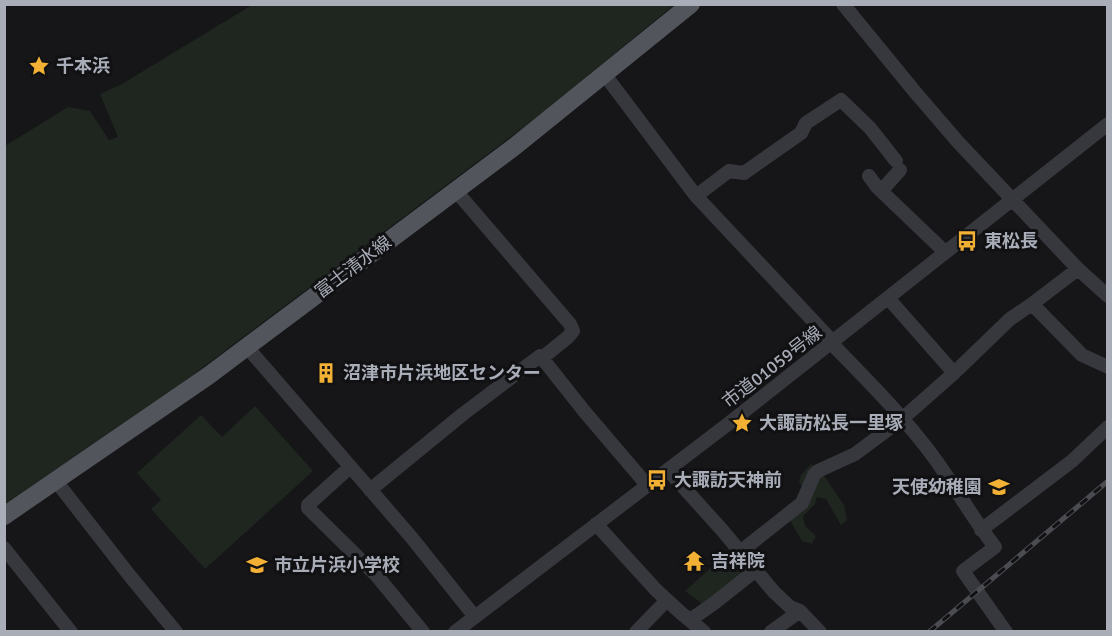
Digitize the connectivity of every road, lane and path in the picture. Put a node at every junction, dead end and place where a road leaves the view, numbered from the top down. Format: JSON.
{"nodes":[{"id":1,"x":691,"y":4,"type":"edge"},
{"id":2,"x":843,"y":4,"type":"edge"},
{"id":3,"x":605,"y":75,"type":"junction"},
{"id":4,"x":1107,"y":124,"type":"edge"},
{"id":5,"x":869,"y":177,"type":"dead end"},
{"id":6,"x":456,"y":191,"type":"junction"},
{"id":7,"x":881,"y":191,"type":"junction"},
{"id":8,"x":696,"y":196,"type":"junction"},
{"id":9,"x":1012,"y":199,"type":"junction"},
{"id":10,"x":945,"y":252,"type":"junction"},
{"id":11,"x":1078,"y":269,"type":"junction"},
{"id":12,"x":1107,"y":296,"type":"edge"},
{"id":13,"x":888,"y":298,"type":"junction"},
{"id":14,"x":1032,"y":304,"type":"junction"},
{"id":15,"x":833,"y":342,"type":"junction"},
{"id":16,"x":247,"y":347,"type":"junction"},
{"id":17,"x":542,"y":358,"type":"junction"},
{"id":18,"x":1107,"y":368,"type":"edge"},
{"id":19,"x":954,"y":372,"type":"junction"},
{"id":20,"x":902,"y":419,"type":"junction"},
{"id":21,"x":1107,"y":427,"type":"edge"},
{"id":22,"x":350,"y":467,"type":"junction"},
{"id":23,"x":668,"y":470,"type":"junction"},
{"id":24,"x":56,"y":481,"type":"junction"},
{"id":25,"x":647,"y":485,"type":"junction"},
{"id":26,"x":369,"y":490,"type":"junction"},
{"id":27,"x":4,"y":516,"type":"edge"},
{"id":28,"x":596,"y":524,"type":"junction"},
{"id":29,"x":981,"y":530,"type":"junction"},
{"id":30,"x":4,"y":548,"type":"edge"},
{"id":31,"x":740,"y":552,"type":"junction"},
{"id":32,"x":756,"y":570,"type":"junction"},
{"id":33,"x":667,"y":600,"type":"junction"},
{"id":34,"x":800,"y":611,"type":"junction"},
{"id":35,"x":475,"y":617,"type":"junction"},
{"id":36,"x":690,"y":620,"type":"junction"},
{"id":37,"x":1002,"y":627,"type":"edge"},
{"id":38,"x":71,"y":632,"type":"edge"},
{"id":39,"x":176,"y":632,"type":"edge"},
{"id":40,"x":423,"y":632,"type":"edge"},
{"id":41,"x":455,"y":632,"type":"edge"},
{"id":42,"x":636,"y":632,"type":"edge"},
{"id":43,"x":705,"y":632,"type":"edge"},
{"id":44,"x":771,"y":632,"type":"edge"},
{"id":45,"x":820,"y":632,"type":"edge"},
{"id":46,"x":987,"y":632,"type":"edge"}],
"edges":[{"from":1,"to":3,"type":"main road","name":"富士清水線"},
{"from":2,"to":9,"type":"street"},
{"from":3,"to":6,"type":"main road","name":"富士清水線"},
{"from":3,"to":8,"type":"street"},
{"from":4,"to":9,"type":"street","name":"市道01059号線"},
{"from":5,"to":7,"type":"street"},
{"from":6,"to":16,"type":"main road","name":"富士清水線"},
{"from":6,"to":17,"type":"street"},
{"from":7,"to":8,"type":"street"},
{"from":7,"to":10,"type":"street"},
{"from":8,"to":15,"type":"street"},
{"from":9,"to":10,"type":"street","name":"市道01059号線"},
{"from":9,"to":11,"type":"street"},
{"from":10,"to":13,"type":"street","name":"市道01059号線"},
{"from":11,"to":12,"type":"street"},
{"from":11,"to":14,"type":"street"},
{"from":13,"to":15,"type":"street","name":"市道01059号線"},
{"from":13,"to":19,"type":"street"},
{"from":14,"to":18,"type":"street"},
{"from":14,"to":19,"type":"street"},
{"from":15,"to":20,"type":"street"},
{"from":15,"to":23,"type":"street","name":"市道01059号線"},
{"from":16,"to":22,"type":"street"},
{"from":16,"to":24,"type":"main road","name":"富士清水線"},
{"from":17,"to":25,"type":"street"},
{"from":17,"to":26,"type":"street"},
{"from":19,"to":20,"type":"street"},
{"from":20,"to":29,"type":"street"},
{"from":20,"to":31,"type":"street"},
{"from":21,"to":29,"type":"street"},
{"from":22,"to":26,"type":"street"},
{"from":22,"to":40,"type":"street"},
{"from":23,"to":25,"type":"street","name":"市道01059号線"},
{"from":23,"to":31,"type":"street"},
{"from":24,"to":27,"type":"main road","name":"富士清水線"},
{"from":24,"to":39,"type":"street"},
{"from":25,"to":28,"type":"street","name":"市道01059号線"},
{"from":26,"to":35,"type":"street"},
{"from":28,"to":33,"type":"street"},
{"from":28,"to":35,"type":"street","name":"市道01059号線"},
{"from":29,"to":37,"type":"street"},
{"from":30,"to":38,"type":"street"},
{"from":31,"to":32,"type":"street"},
{"from":32,"to":34,"type":"street"},
{"from":32,"to":36,"type":"street"},
{"from":33,"to":36,"type":"street"},
{"from":33,"to":42,"type":"street"},
{"from":34,"to":44,"type":"street"},
{"from":34,"to":45,"type":"street"},
{"from":35,"to":41,"type":"street","name":"市道01059号線"},
{"from":36,"to":43,"type":"street"},
{"from":37,"to":46,"type":"street"}]}
